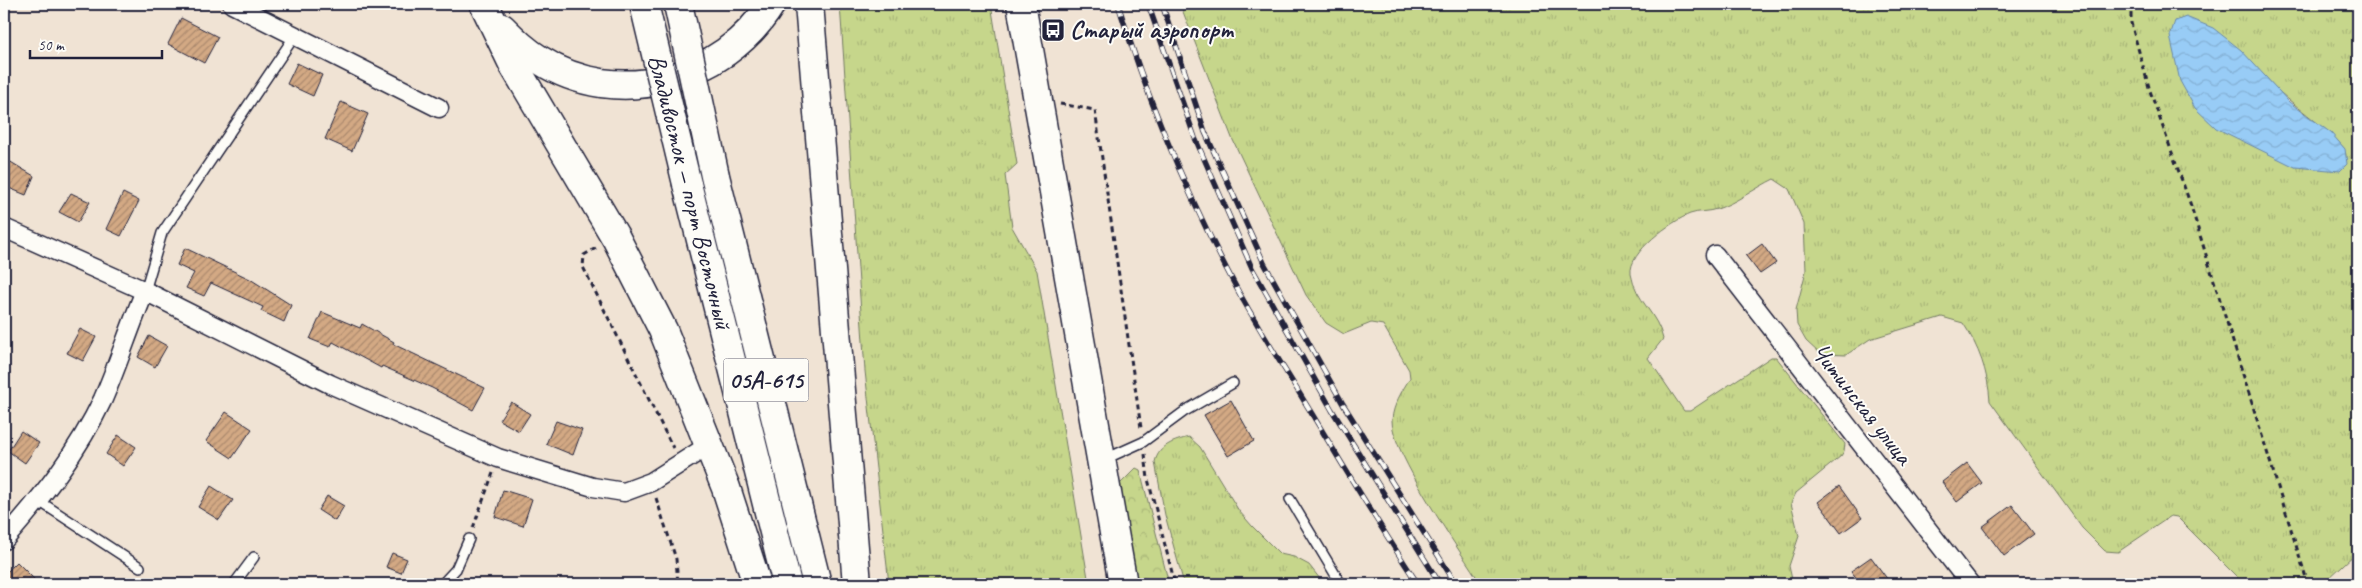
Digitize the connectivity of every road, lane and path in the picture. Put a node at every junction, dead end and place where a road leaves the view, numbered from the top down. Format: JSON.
{"nodes":[{"id":1,"x":232,"y":4,"type":"edge"},
{"id":2,"x":485,"y":4,"type":"edge"},
{"id":3,"x":644,"y":4,"type":"edge"},
{"id":4,"x":678,"y":4,"type":"edge"},
{"id":5,"x":771,"y":4,"type":"edge"},
{"id":6,"x":809,"y":4,"type":"edge"},
{"id":7,"x":1021,"y":4,"type":"edge"},
{"id":8,"x":2131,"y":4,"type":"edge"},
{"id":9,"x":296,"y":34,"type":"junction"},
{"id":10,"x":1037,"y":100,"type":"junction"},
{"id":11,"x":439,"y":108,"type":"dead end"},
{"id":12,"x":4,"y":228,"type":"edge"},
{"id":13,"x":616,"y":238,"type":"junction"},
{"id":14,"x":1715,"y":255,"type":"dead end"},
{"id":15,"x":145,"y":292,"type":"junction"},
{"id":16,"x":1233,"y":383,"type":"dead end"},
{"id":17,"x":1143,"y":442,"type":"junction"},
{"id":18,"x":708,"y":445,"type":"junction"},
{"id":19,"x":673,"y":453,"type":"dead end"},
{"id":20,"x":498,"y":458,"type":"junction"},
{"id":21,"x":1101,"y":461,"type":"junction"},
{"id":22,"x":651,"y":482,"type":"junction"},
{"id":23,"x":1290,"y":499,"type":"dead end"},
{"id":24,"x":39,"y":501,"type":"junction"},
{"id":25,"x":469,"y":539,"type":"joint"},
{"id":26,"x":4,"y":540,"type":"edge"},
{"id":27,"x":254,"y":557,"type":"dead end"},
{"id":28,"x":140,"y":566,"type":"dead end"},
{"id":29,"x":234,"y":584,"type":"edge"},
{"id":30,"x":442,"y":584,"type":"edge"},
{"id":31,"x":678,"y":584,"type":"edge"},
{"id":32,"x":757,"y":584,"type":"edge"},
{"id":33,"x":787,"y":584,"type":"edge"},
{"id":34,"x":817,"y":584,"type":"edge"},
{"id":35,"x":857,"y":584,"type":"edge"},
{"id":36,"x":1123,"y":584,"type":"edge"},
{"id":37,"x":1175,"y":584,"type":"edge"},
{"id":38,"x":1341,"y":584,"type":"edge"},
{"id":39,"x":1970,"y":584,"type":"edge"},
{"id":40,"x":2308,"y":584,"type":"edge"}],
"edges":[{"from":1,"to":9,"type":"street"},
{"from":2,"to":5,"type":"main road"},
{"from":2,"to":13,"type":"main road"},
{"from":3,"to":33,"type":"main road","name":"Владивосток — порт Восточный","number":"05А-615","bridge":true},
{"from":4,"to":34,"type":"main road","name":"Владивосток — порт Восточный","number":"05А-615","bridge":true},
{"from":6,"to":35,"type":"main road"},
{"from":7,"to":10,"type":"main road"},
{"from":8,"to":40,"type":"path"},
{"from":9,"to":11,"type":"street"},
{"from":9,"to":15,"type":"lane"},
{"from":10,"to":17,"type":"path"},
{"from":10,"to":21,"type":"main road"},
{"from":12,"to":15,"type":"street"},
{"from":13,"to":18,"type":"main road"},
{"from":13,"to":19,"type":"path"},
{"from":14,"to":39,"type":"street","name":"Читинская улица"},
{"from":15,"to":20,"type":"street"},
{"from":15,"to":24,"type":"street"},
{"from":16,"to":17,"type":"lane"},
{"from":17,"to":21,"type":"lane"},
{"from":17,"to":37,"type":"path"},
{"from":18,"to":22,"type":"street"},
{"from":18,"to":32,"type":"main road"},
{"from":20,"to":22,"type":"street"},
{"from":20,"to":25,"type":"path"},
{"from":21,"to":36,"type":"main road"},
{"from":22,"to":31,"type":"path"},
{"from":23,"to":38,"type":"lane"},
{"from":24,"to":26,"type":"street"},
{"from":24,"to":28,"type":"lane"},
{"from":25,"to":30,"type":"lane"},
{"from":27,"to":29,"type":"lane"}]}
